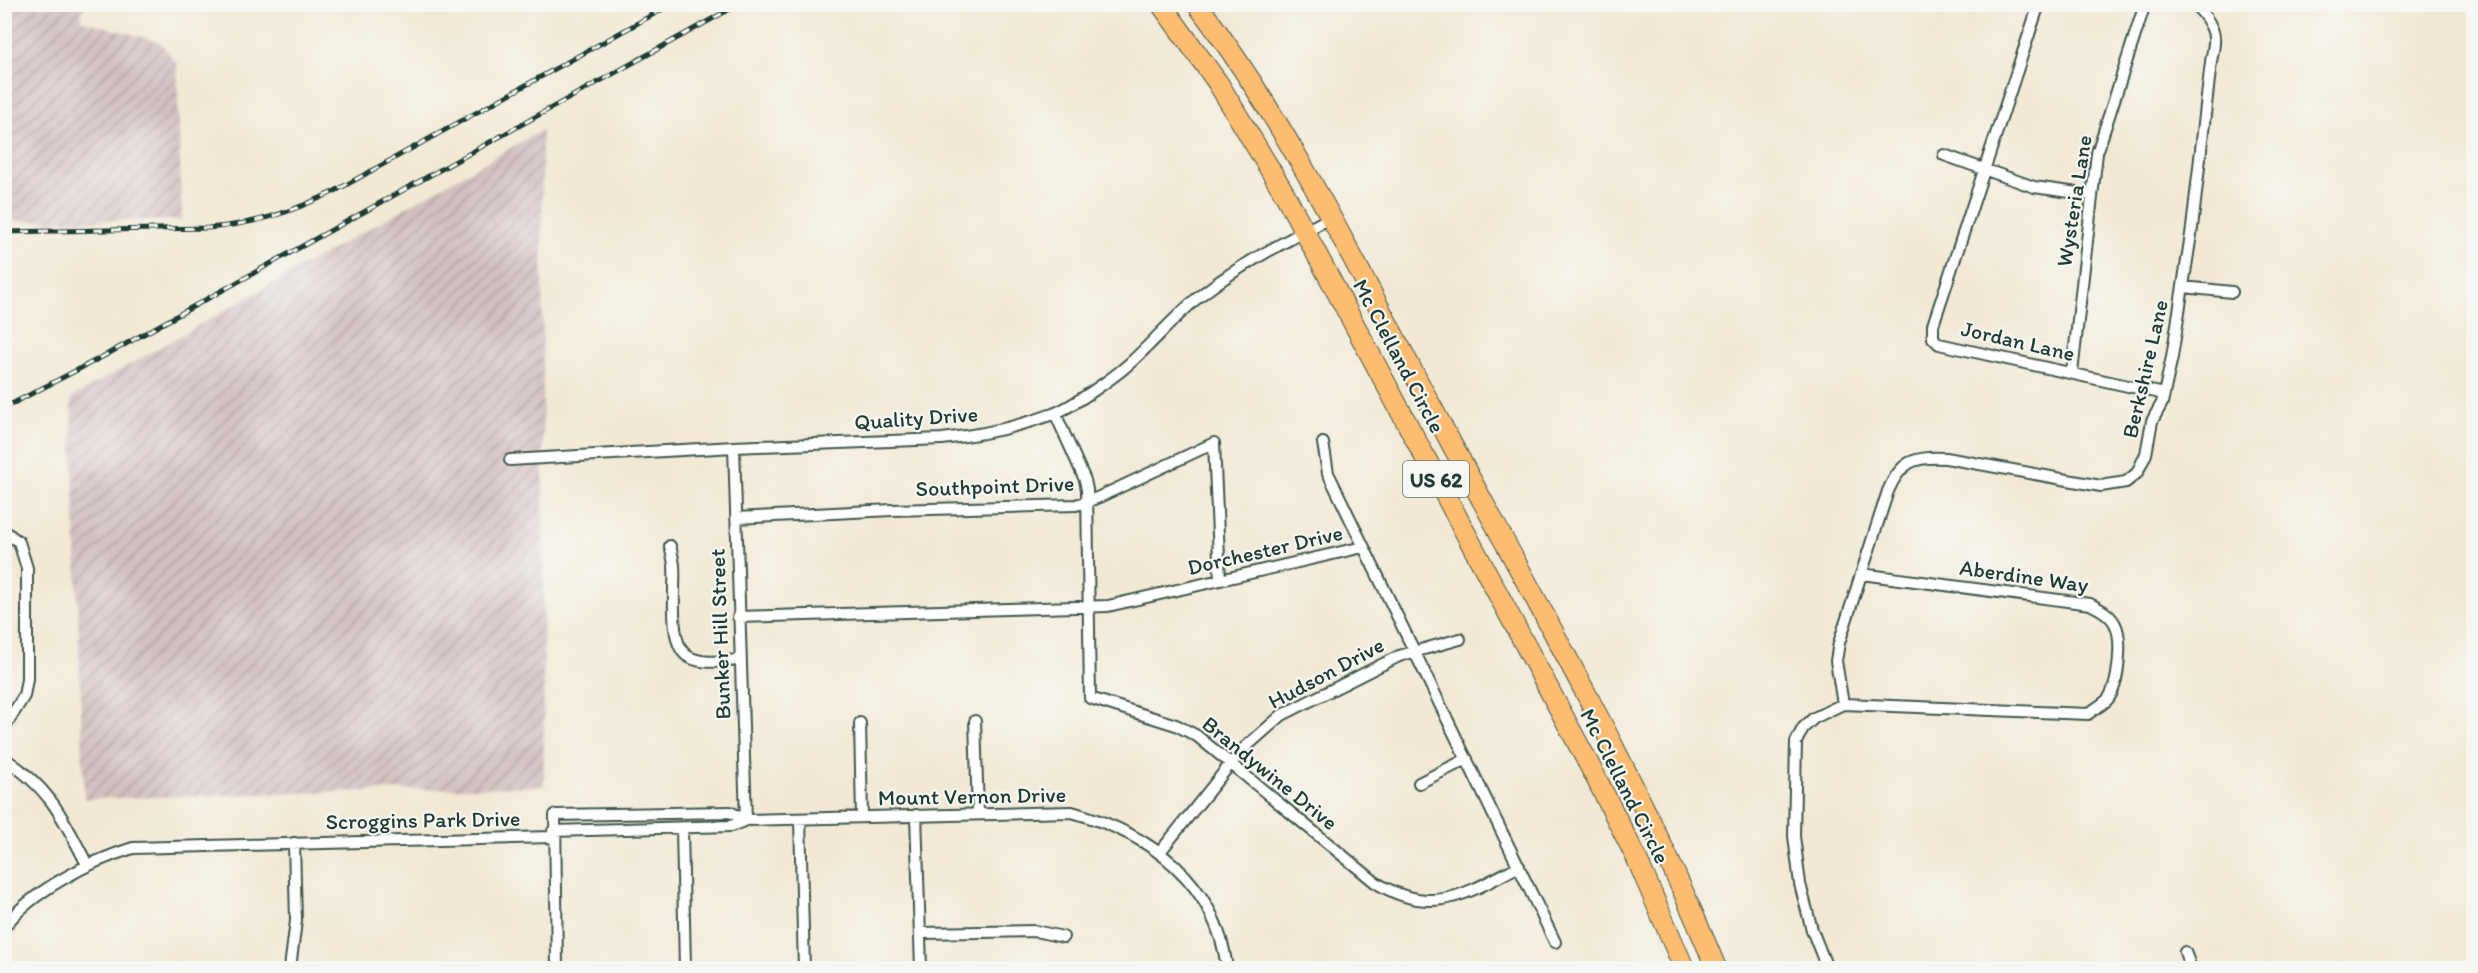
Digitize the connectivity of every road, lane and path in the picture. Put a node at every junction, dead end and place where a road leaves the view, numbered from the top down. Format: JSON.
{"nodes":[{"id":1,"x":1161,"y":4,"type":"edge"},
{"id":2,"x":1197,"y":4,"type":"edge"},
{"id":3,"x":2040,"y":4,"type":"edge"},
{"id":4,"x":2145,"y":4,"type":"edge"},
{"id":5,"x":2192,"y":4,"type":"edge"},
{"id":6,"x":1944,"y":155,"type":"dead end"},
{"id":7,"x":1984,"y":170,"type":"junction"},
{"id":8,"x":2092,"y":195,"type":"junction"},
{"id":9,"x":1330,"y":218,"type":"junction"},
{"id":10,"x":1305,"y":232,"type":"junction"},
{"id":11,"x":2183,"y":287,"type":"junction"},
{"id":12,"x":2232,"y":292,"type":"dead end"},
{"id":13,"x":2072,"y":373,"type":"junction"},
{"id":14,"x":2164,"y":394,"type":"junction"},
{"id":15,"x":1055,"y":413,"type":"junction"},
{"id":16,"x":1323,"y":443,"type":"dead end"},
{"id":17,"x":734,"y":447,"type":"junction"},
{"id":18,"x":510,"y":460,"type":"dead end"},
{"id":19,"x":1087,"y":501,"type":"junction"},
{"id":20,"x":736,"y":518,"type":"junction"},
{"id":21,"x":4,"y":531,"type":"edge"},
{"id":22,"x":670,"y":546,"type":"dead end"},
{"id":23,"x":1363,"y":547,"type":"junction"},
{"id":24,"x":1861,"y":574,"type":"junction"},
{"id":25,"x":1220,"y":580,"type":"junction"},
{"id":26,"x":1090,"y":607,"type":"junction"},
{"id":27,"x":738,"y":617,"type":"junction"},
{"id":28,"x":1460,"y":639,"type":"dead end"},
{"id":29,"x":1415,"y":652,"type":"junction"},
{"id":30,"x":739,"y":660,"type":"junction"},
{"id":31,"x":1843,"y":704,"type":"junction"},
{"id":32,"x":975,"y":721,"type":"dead end"},
{"id":33,"x":860,"y":723,"type":"dead end"},
{"id":34,"x":4,"y":728,"type":"edge"},
{"id":35,"x":4,"y":758,"type":"edge"},
{"id":36,"x":1467,"y":759,"type":"junction"},
{"id":37,"x":1231,"y":764,"type":"junction"},
{"id":38,"x":1419,"y":783,"type":"dead end"},
{"id":39,"x":978,"y":813,"type":"junction"},
{"id":40,"x":916,"y":815,"type":"junction"},
{"id":41,"x":862,"y":817,"type":"junction"},
{"id":42,"x":800,"y":819,"type":"junction"},
{"id":43,"x":746,"y":820,"type":"junction"},
{"id":44,"x":682,"y":828,"type":"junction"},
{"id":45,"x":553,"y":834,"type":"junction"},
{"id":46,"x":294,"y":843,"type":"junction"},
{"id":47,"x":1160,"y":852,"type":"junction"},
{"id":48,"x":87,"y":866,"type":"junction"},
{"id":49,"x":1519,"y":866,"type":"junction"},
{"id":50,"x":4,"y":927,"type":"edge"},
{"id":51,"x":921,"y":933,"type":"junction"},
{"id":52,"x":1063,"y":937,"type":"dead end"},
{"id":53,"x":1555,"y":942,"type":"dead end"},
{"id":54,"x":2185,"y":952,"type":"dead end"},
{"id":55,"x":290,"y":969,"type":"edge"},
{"id":56,"x":556,"y":969,"type":"edge"},
{"id":57,"x":685,"y":969,"type":"edge"},
{"id":58,"x":804,"y":969,"type":"edge"},
{"id":59,"x":921,"y":969,"type":"edge"},
{"id":60,"x":1227,"y":969,"type":"edge"},
{"id":61,"x":1684,"y":969,"type":"edge"},
{"id":62,"x":1716,"y":969,"type":"edge"},
{"id":63,"x":1827,"y":969,"type":"edge"},
{"id":64,"x":2191,"y":969,"type":"edge"}],
"edges":[{"from":1,"to":10,"type":"highway","name":"Mc Clelland Circle","number":"US 62"},
{"from":2,"to":9,"type":"highway","name":"Mc Clelland Circle","number":"US 62"},
{"from":3,"to":7,"type":"street"},
{"from":4,"to":8,"type":"street","name":"Wysteria Lane"},
{"from":5,"to":11,"type":"street","name":"Berkshire Lane"},
{"from":6,"to":7,"type":"street"},
{"from":7,"to":8,"type":"street"},
{"from":7,"to":13,"type":"street","name":"Jordan Lane"},
{"from":8,"to":13,"type":"street","name":"Wysteria Lane"},
{"from":9,"to":10,"type":"street","name":"Quality Drive"},
{"from":9,"to":62,"type":"highway","name":"Mc Clelland Circle","number":"US 62"},
{"from":10,"to":15,"type":"street","name":"Quality Drive"},
{"from":10,"to":61,"type":"highway","name":"Mc Clelland Circle","number":"US 62"},
{"from":11,"to":12,"type":"street"},
{"from":11,"to":14,"type":"street","name":"Berkshire Lane"},
{"from":13,"to":14,"type":"street","name":"Jordan Lane"},
{"from":14,"to":24,"type":"street","name":"Berkshire Lane"},
{"from":15,"to":17,"type":"street","name":"Quality Drive"},
{"from":15,"to":19,"type":"street","name":"Brandywine Drive"},
{"from":16,"to":23,"type":"street"},
{"from":17,"to":18,"type":"street","name":"Quality Drive"},
{"from":17,"to":20,"type":"street","name":"Bunker Hill Street"},
{"from":19,"to":20,"type":"street","name":"Southpoint Drive"},
{"from":19,"to":25,"type":"street","name":"Southpoint Drive"},
{"from":19,"to":26,"type":"street","name":"Brandywine Drive"},
{"from":20,"to":27,"type":"street","name":"Bunker Hill Street"},
{"from":21,"to":34,"type":"street"},
{"from":22,"to":30,"type":"street"},
{"from":23,"to":25,"type":"street","name":"Dorchester Drive"},
{"from":23,"to":29,"type":"street","name":"Dorchester Drive"},
{"from":24,"to":31,"type":"street","name":"Berkshire Lane"},
{"from":24,"to":31,"type":"street","name":"Aberdine Way"},
{"from":25,"to":26,"type":"street","name":"Dorchester Drive"},
{"from":26,"to":27,"type":"street","name":"Dorchester Drive"},
{"from":26,"to":37,"type":"street","name":"Brandywine Drive"},
{"from":27,"to":30,"type":"street","name":"Bunker Hill Street"},
{"from":28,"to":29,"type":"street","name":"Hudson Drive"},
{"from":29,"to":36,"type":"street","name":"Dorchester Drive"},
{"from":29,"to":37,"type":"street","name":"Hudson Drive"},
{"from":30,"to":43,"type":"street","name":"Bunker Hill Street"},
{"from":31,"to":63,"type":"street"},
{"from":32,"to":39,"type":"street"},
{"from":33,"to":41,"type":"street"},
{"from":35,"to":48,"type":"street"},
{"from":36,"to":38,"type":"street"},
{"from":36,"to":49,"type":"street","name":"Dorchester Drive"},
{"from":37,"to":47,"type":"street","name":"Hudson Drive"},
{"from":37,"to":49,"type":"street","name":"Brandywine Drive"},
{"from":39,"to":40,"type":"street","name":"Mount Vernon Drive"},
{"from":39,"to":47,"type":"street","name":"Mount Vernon Drive"},
{"from":40,"to":41,"type":"street","name":"Mount Vernon Drive"},
{"from":40,"to":51,"type":"street"},
{"from":41,"to":42,"type":"street","name":"Mount Vernon Drive"},
{"from":42,"to":43,"type":"street","name":"Mount Vernon Drive"},
{"from":42,"to":58,"type":"street"},
{"from":43,"to":44,"type":"street","name":"Mount Vernon Drive"},
{"from":43,"to":45,"type":"street","name":"Mount Vernon Drive"},
{"from":44,"to":45,"type":"street","name":"Mount Vernon Drive"},
{"from":44,"to":57,"type":"street"},
{"from":45,"to":46,"type":"street","name":"Scroggins Park Drive"},
{"from":45,"to":56,"type":"street"},
{"from":46,"to":48,"type":"street","name":"Scroggins Park Drive"},
{"from":46,"to":55,"type":"street","name":"Scroggins Park Drive"},
{"from":47,"to":60,"type":"street","name":"Mount Vernon Drive"},
{"from":48,"to":50,"type":"street","name":"Scroggins Park Drive"},
{"from":49,"to":53,"type":"street","name":"Dorchester Drive"},
{"from":51,"to":52,"type":"street"},
{"from":51,"to":59,"type":"street"},
{"from":54,"to":64,"type":"street"}]}
